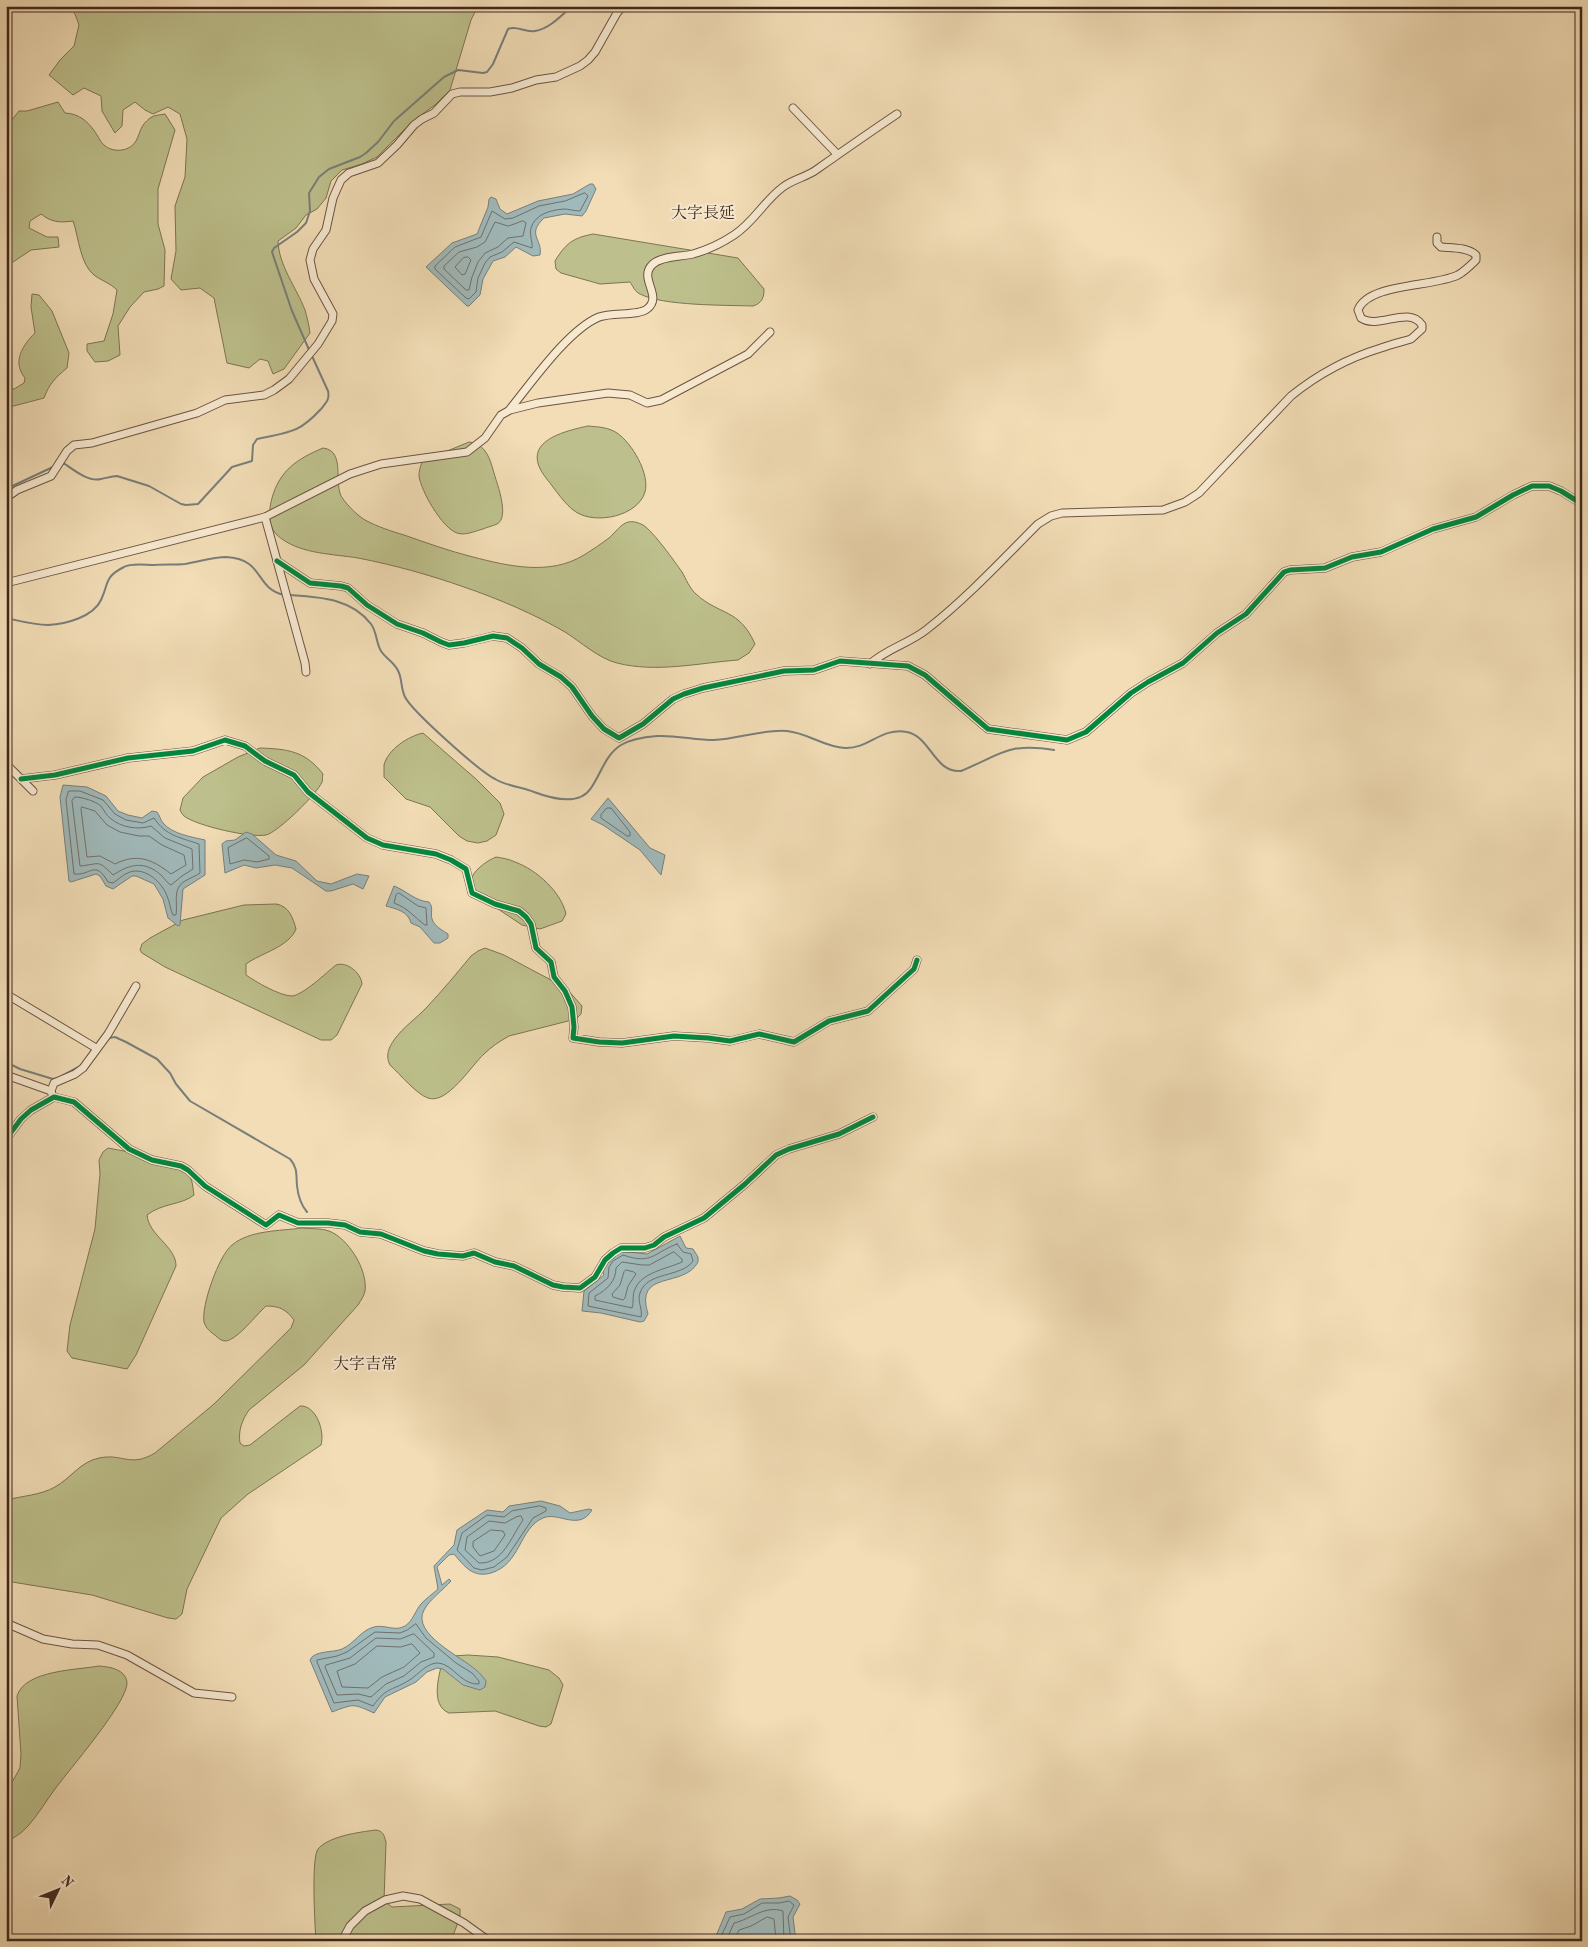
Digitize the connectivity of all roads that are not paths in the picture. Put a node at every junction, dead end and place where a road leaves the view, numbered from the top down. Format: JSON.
{"nodes":[{"id":1,"x":623,"y":6,"type":"edge"},
{"id":2,"x":793,"y":108,"type":"dead end"},
{"id":3,"x":897,"y":114,"type":"dead end"},
{"id":4,"x":837,"y":154,"type":"junction"},
{"id":5,"x":1437,"y":237,"type":"dead end"},
{"id":6,"x":770,"y":332,"type":"dead end"},
{"id":7,"x":510,"y":410,"type":"junction"},
{"id":8,"x":6,"y":498,"type":"edge"},
{"id":9,"x":1582,"y":504,"type":"edge"},
{"id":10,"x":265,"y":518,"type":"junction"},
{"id":11,"x":277,"y":561,"type":"junction"},
{"id":12,"x":6,"y":583,"type":"edge"},
{"id":13,"x":870,"y":664,"type":"junction"},
{"id":14,"x":306,"y":672,"type":"dead end"},
{"id":15,"x":6,"y":764,"type":"edge"},
{"id":16,"x":21,"y":779,"type":"junction"},
{"id":17,"x":33,"y":791,"type":"dead end"},
{"id":18,"x":917,"y":960,"type":"dead end"},
{"id":19,"x":136,"y":986,"type":"dead end"},
{"id":20,"x":6,"y":994,"type":"edge"},
{"id":21,"x":96,"y":1048,"type":"junction"},
{"id":22,"x":6,"y":1075,"type":"edge"},
{"id":23,"x":52,"y":1094,"type":"junction"},
{"id":24,"x":873,"y":1117,"type":"dead end"},
{"id":25,"x":6,"y":1139,"type":"edge"},
{"id":26,"x":6,"y":1623,"type":"edge"},
{"id":27,"x":232,"y":1697,"type":"dead end"},
{"id":28,"x":342,"y":1941,"type":"edge"},
{"id":29,"x":489,"y":1941,"type":"edge"}],
"edges":[{"from":1,"to":8,"type":"street"},
{"from":2,"to":4,"type":"street"},
{"from":3,"to":4,"type":"street"},
{"from":4,"to":7,"type":"street"},
{"from":5,"to":13,"type":"street"},
{"from":6,"to":7,"type":"street"},
{"from":7,"to":10,"type":"street"},
{"from":9,"to":13,"type":"street"},
{"from":10,"to":11,"type":"street"},
{"from":10,"to":12,"type":"street"},
{"from":11,"to":13,"type":"street"},
{"from":11,"to":14,"type":"street"},
{"from":15,"to":16,"type":"street"},
{"from":16,"to":17,"type":"street"},
{"from":16,"to":18,"type":"street"},
{"from":19,"to":21,"type":"street"},
{"from":20,"to":21,"type":"street"},
{"from":21,"to":23,"type":"street"},
{"from":22,"to":23,"type":"street"},
{"from":23,"to":24,"type":"street"},
{"from":23,"to":25,"type":"street"},
{"from":26,"to":27,"type":"street"},
{"from":28,"to":29,"type":"street"}]}
